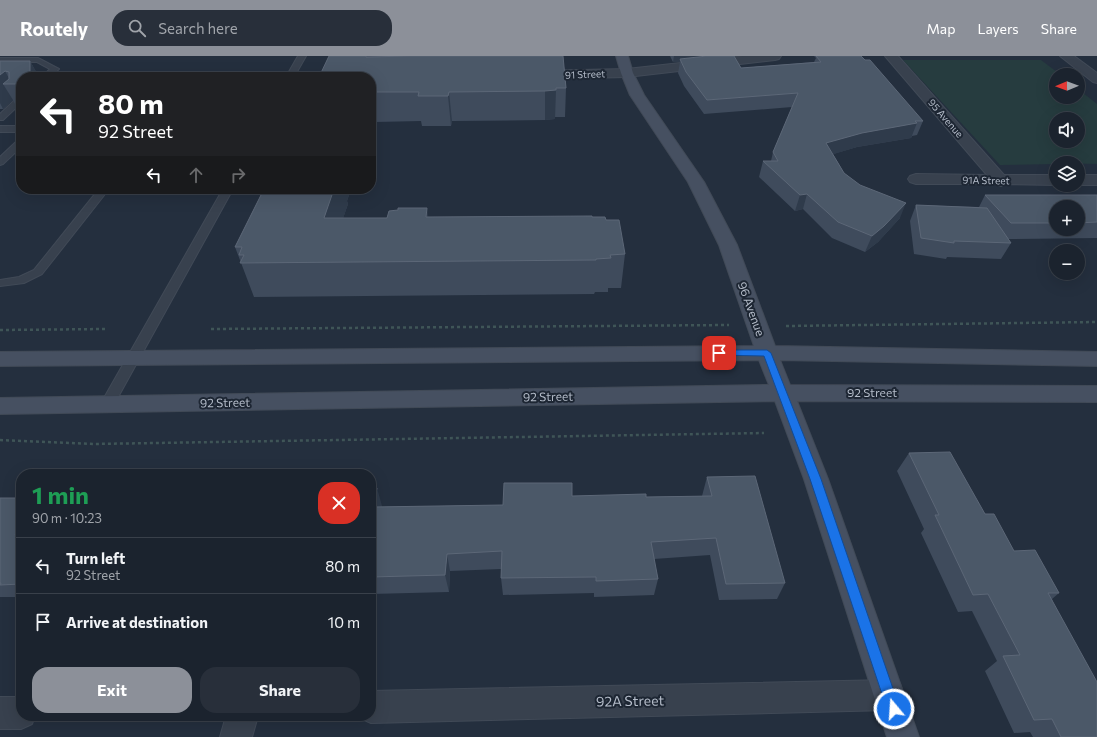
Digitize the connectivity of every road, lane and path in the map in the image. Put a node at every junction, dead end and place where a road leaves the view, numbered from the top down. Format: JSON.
{"nodes":[{"id":1,"x":302,"y":56,"type":"edge"},
{"id":2,"x":622,"y":56,"type":"edge"},
{"id":3,"x":775,"y":56,"type":"edge"},
{"id":4,"x":891,"y":56,"type":"edge"},
{"id":5,"x":1066,"y":56,"type":"edge"},
{"id":6,"x":758,"y":57,"type":"edge"},
{"id":7,"x":0,"y":60,"type":"edge"},
{"id":8,"x":52,"y":72,"type":"edge"},
{"id":9,"x":293,"y":72,"type":"edge"},
{"id":10,"x":627,"y":72,"type":"junction"},
{"id":11,"x":523,"y":76,"type":"edge"},
{"id":12,"x":1097,"y":79,"type":"edge"},
{"id":13,"x":16,"y":104,"type":"edge"},
{"id":14,"x":0,"y":118,"type":"edge"},
{"id":15,"x":0,"y":129,"type":"edge"},
{"id":16,"x":16,"y":129,"type":"edge"},
{"id":17,"x":16,"y":147,"type":"edge"},
{"id":18,"x":0,"y":162,"type":"edge"},
{"id":19,"x":916,"y":179,"type":"dead end"},
{"id":20,"x":1049,"y":180,"type":"edge"},
{"id":21,"x":1085,"y":180,"type":"edge"},
{"id":22,"x":1097,"y":180,"type":"edge"},
{"id":23,"x":1001,"y":181,"type":"junction"},
{"id":24,"x":100,"y":194,"type":"edge"},
{"id":25,"x":225,"y":194,"type":"edge"},
{"id":26,"x":0,"y":283,"type":"edge"},
{"id":27,"x":1097,"y":322,"type":"edge"},
{"id":28,"x":758,"y":326,"type":"junction"},
{"id":29,"x":106,"y":329,"type":"dead end"},
{"id":30,"x":211,"y":329,"type":"dead end"},
{"id":31,"x":0,"y":330,"type":"edge"},
{"id":32,"x":767,"y":353,"type":"junction"},
{"id":33,"x":134,"y":358,"type":"junction"},
{"id":34,"x":0,"y":359,"type":"edge"},
{"id":35,"x":1097,"y":359,"type":"edge"},
{"id":36,"x":782,"y":393,"type":"junction"},
{"id":37,"x":1097,"y":394,"type":"edge"},
{"id":38,"x":107,"y":405,"type":"junction"},
{"id":39,"x":0,"y":406,"type":"edge"},
{"id":40,"x":764,"y":433,"type":"dead end"},
{"id":41,"x":0,"y":440,"type":"edge"},
{"id":42,"x":889,"y":695,"type":"junction"},
{"id":43,"x":376,"y":707,"type":"edge"},
{"id":44,"x":0,"y":713,"type":"edge"},
{"id":45,"x":16,"y":713,"type":"edge"},
{"id":46,"x":241,"y":721,"type":"edge"},
{"id":47,"x":236,"y":737,"type":"edge"},
{"id":48,"x":903,"y":737,"type":"edge"}],
"edges":[{"from":1,"to":9,"type":"lane"},
{"from":2,"to":10,"type":"main road","name":"96 Avenue"},
{"from":3,"to":6,"type":"street","name":"91 Street"},
{"from":4,"to":23,"type":"street","name":"95 Avenue"},
{"from":5,"to":12,"type":"street"},
{"from":6,"to":10,"type":"street","name":"91 Street"},
{"from":7,"to":8,"type":"lane"},
{"from":10,"to":11,"type":"street","name":"91 Street"},
{"from":10,"to":28,"type":"main road","name":"96 Avenue"},
{"from":13,"to":14,"type":"lane"},
{"from":15,"to":16,"type":"lane"},
{"from":17,"to":18,"type":"lane"},
{"from":19,"to":23,"type":"street","name":"91A Street"},
{"from":20,"to":23,"type":"street","name":"91A Street"},
{"from":21,"to":22,"type":"street"},
{"from":24,"to":26,"type":"lane"},
{"from":25,"to":33,"type":"lane"},
{"from":27,"to":28,"type":"path"},
{"from":28,"to":30,"type":"path"},
{"from":28,"to":32,"type":"main road","name":"96 Avenue"},
{"from":29,"to":31,"type":"path"},
{"from":32,"to":33,"type":"main road"},
{"from":32,"to":35,"type":"main road"},
{"from":32,"to":36,"type":"main road","name":"96 Avenue"},
{"from":33,"to":34,"type":"main road"},
{"from":33,"to":38,"type":"lane"},
{"from":36,"to":37,"type":"main road","name":"92 Street"},
{"from":36,"to":38,"type":"main road","name":"92 Street"},
{"from":36,"to":42,"type":"main road","name":"96 Avenue"},
{"from":38,"to":39,"type":"main road","name":"92 Street"},
{"from":40,"to":41,"type":"path"},
{"from":42,"to":43,"type":"street","name":"92A Street"},
{"from":42,"to":48,"type":"main road","name":"96 Avenue"},
{"from":44,"to":45,"type":"street"},
{"from":46,"to":47,"type":"street"}]}
